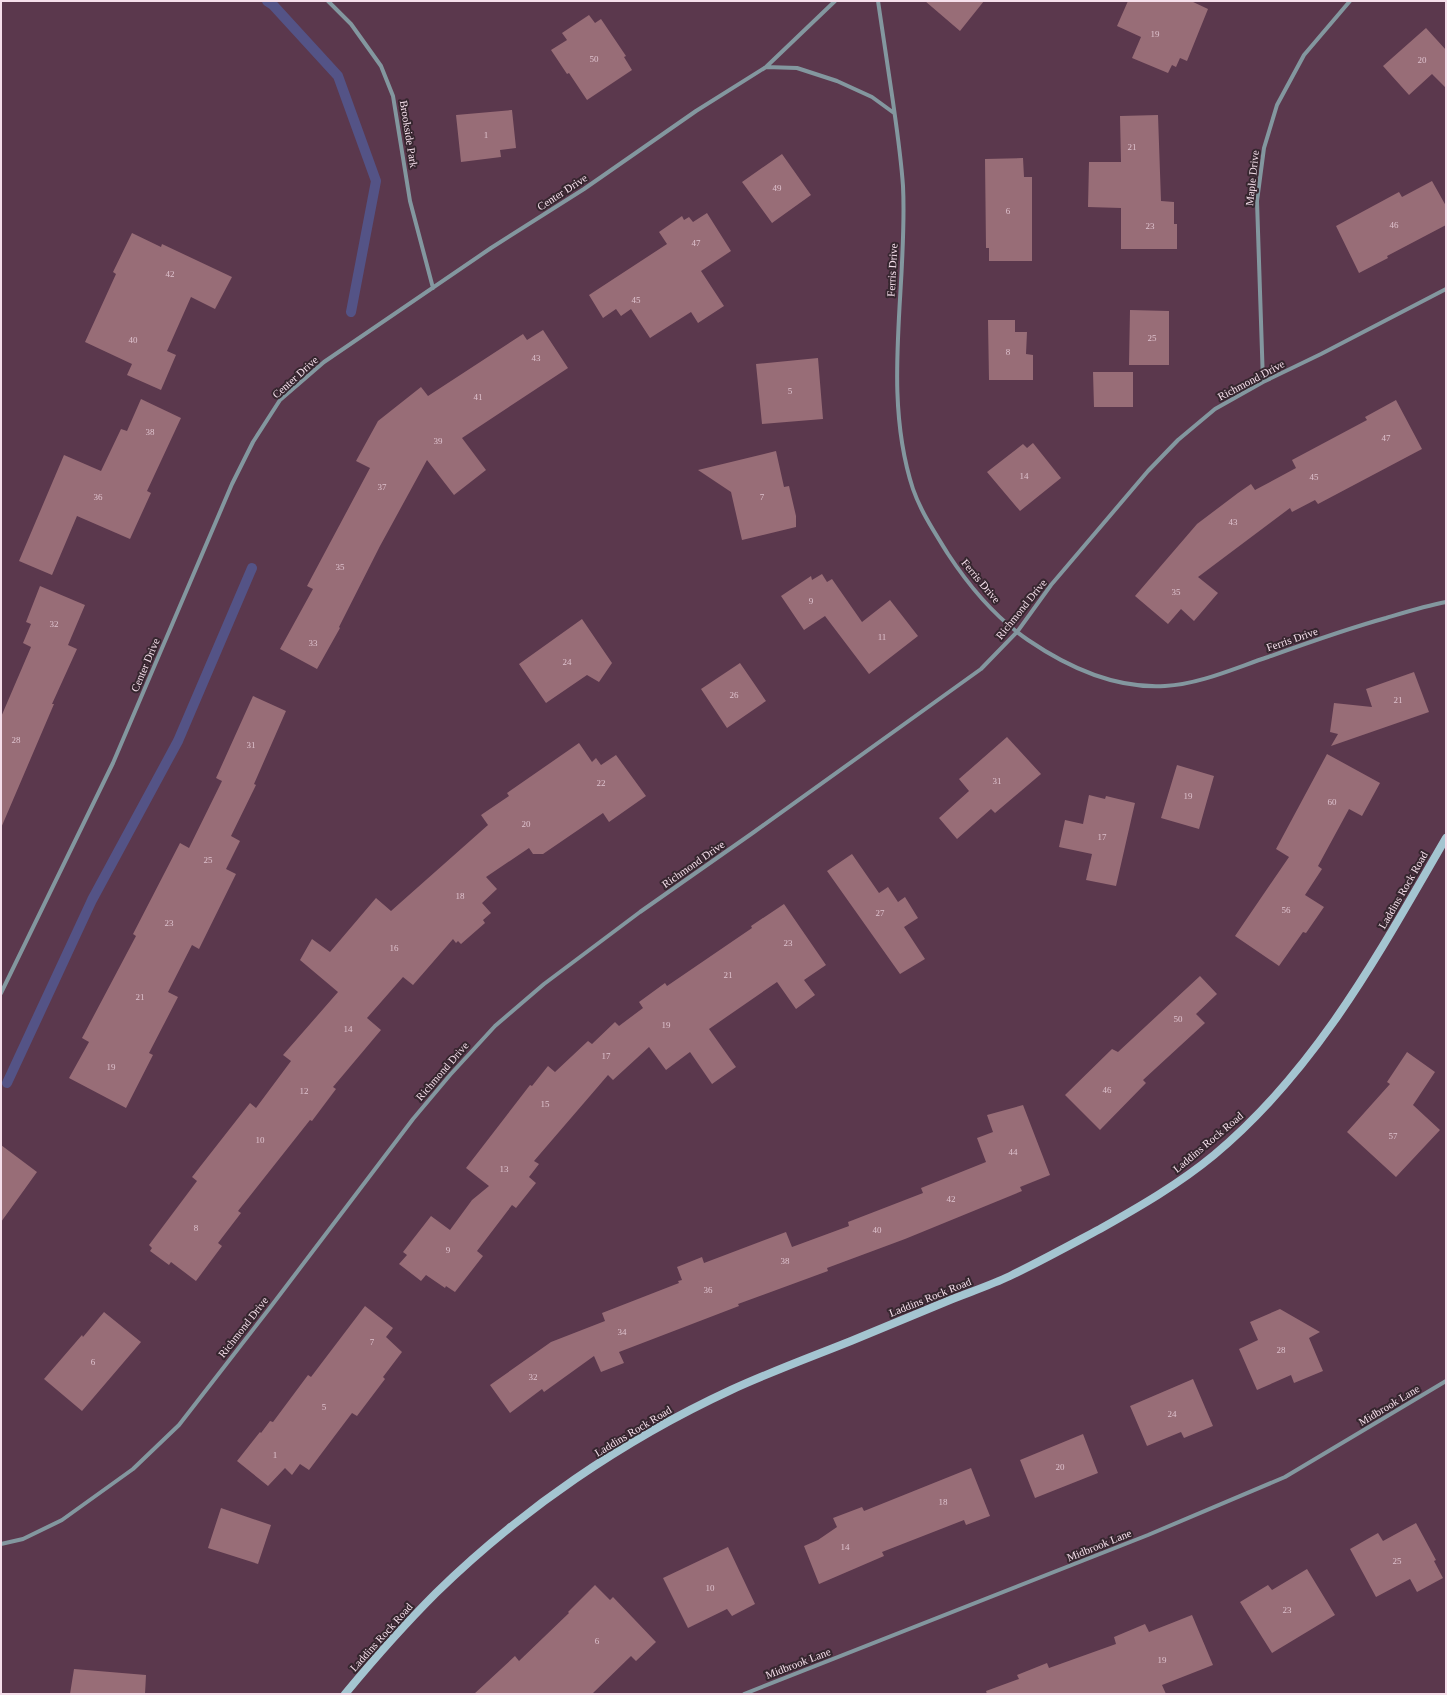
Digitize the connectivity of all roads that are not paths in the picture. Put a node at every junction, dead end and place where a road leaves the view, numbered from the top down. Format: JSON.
{"nodes":[{"id":1,"x":328,"y":1,"type":"edge"},
{"id":2,"x":835,"y":1,"type":"edge"},
{"id":3,"x":878,"y":1,"type":"edge"},
{"id":4,"x":1350,"y":1,"type":"edge"},
{"id":5,"x":766,"y":68,"type":"junction"},
{"id":6,"x":894,"y":113,"type":"junction"},
{"id":7,"x":434,"y":288,"type":"junction"},
{"id":8,"x":1446,"y":289,"type":"edge"},
{"id":9,"x":1263,"y":382,"type":"junction"},
{"id":10,"x":1446,"y":602,"type":"edge"},
{"id":11,"x":1017,"y":632,"type":"junction"},
{"id":12,"x":1446,"y":838,"type":"edge"},
{"id":13,"x":1,"y":993,"type":"edge"},
{"id":14,"x":1446,"y":1381,"type":"edge"},
{"id":15,"x":1,"y":1544,"type":"edge"},
{"id":16,"x":345,"y":1694,"type":"edge"},
{"id":17,"x":744,"y":1694,"type":"edge"}],
"edges":[{"from":1,"to":7,"type":"street","name":"Brookside Park"},
{"from":2,"to":5,"type":"street","name":"Center Drive"},
{"from":3,"to":6,"type":"street","name":"Ferris Drive"},
{"from":4,"to":9,"type":"street","name":"Maple Drive"},
{"from":5,"to":6,"type":"street"},
{"from":5,"to":7,"type":"street","name":"Center Drive"},
{"from":6,"to":11,"type":"street","name":"Ferris Drive"},
{"from":7,"to":13,"type":"street","name":"Center Drive"},
{"from":8,"to":9,"type":"street","name":"Richmond Drive"},
{"from":9,"to":11,"type":"street","name":"Richmond Drive"},
{"from":10,"to":11,"type":"street","name":"Ferris Drive"},
{"from":11,"to":15,"type":"street","name":"Richmond Drive"},
{"from":12,"to":16,"type":"street","name":"Laddins Rock Road"},
{"from":14,"to":17,"type":"street","name":"Midbrook Lane"}]}
